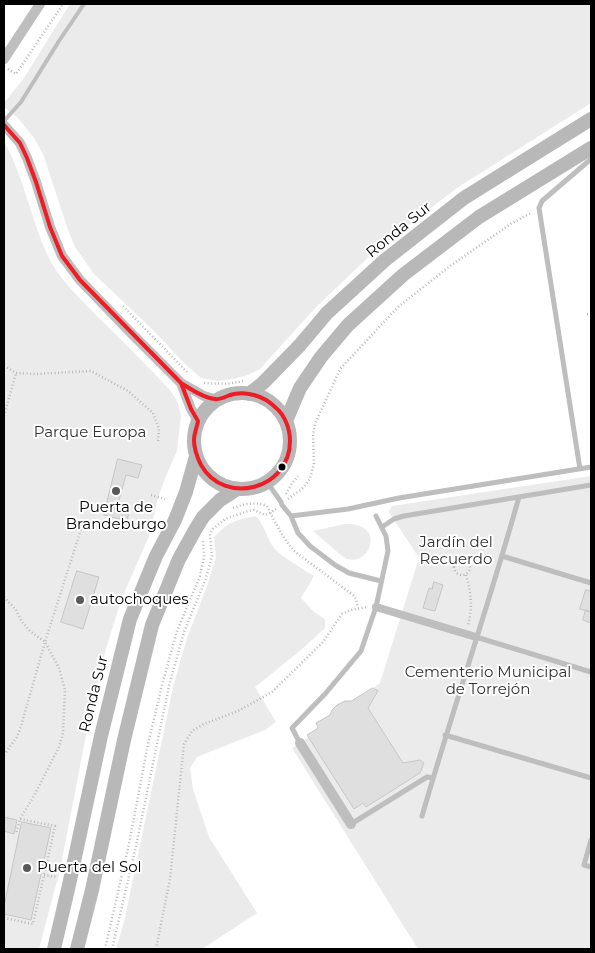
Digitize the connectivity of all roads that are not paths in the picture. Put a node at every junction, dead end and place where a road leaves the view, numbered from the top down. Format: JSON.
{"nodes":[{"id":1,"x":40,"y":4,"type":"edge"},
{"id":2,"x":5,"y":63,"type":"edge"},
{"id":3,"x":591,"y":119,"type":"edge"},
{"id":4,"x":5,"y":126,"type":"edge"},
{"id":5,"x":591,"y":148,"type":"edge"},
{"id":6,"x":591,"y":160,"type":"edge"},
{"id":7,"x":181,"y":383,"type":"junction"},
{"id":8,"x":248,"y":387,"type":"junction"},
{"id":9,"x":217,"y":400,"type":"junction"},
{"id":10,"x":198,"y":421,"type":"junction"},
{"id":11,"x":286,"y":421,"type":"junction"},
{"id":12,"x":196,"y":456,"type":"junction"},
{"id":13,"x":591,"y":467,"type":"edge"},
{"id":14,"x":580,"y":469,"type":"junction"},
{"id":15,"x":267,"y":482,"type":"junction"},
{"id":16,"x":591,"y":485,"type":"edge"},
{"id":17,"x":237,"y":489,"type":"junction"},
{"id":18,"x":519,"y":497,"type":"junction"},
{"id":19,"x":291,"y":516,"type":"junction"},
{"id":20,"x":376,"y":516,"type":"dead end"},
{"id":21,"x":382,"y":527,"type":"junction"},
{"id":22,"x":502,"y":556,"type":"junction"},
{"id":23,"x":381,"y":581,"type":"junction"},
{"id":24,"x":591,"y":583,"type":"edge"},
{"id":25,"x":376,"y":607,"type":"junction"},
{"id":26,"x":476,"y":637,"type":"junction"},
{"id":27,"x":591,"y":672,"type":"edge"},
{"id":28,"x":445,"y":734,"type":"junction"},
{"id":29,"x":300,"y":743,"type":"joint"},
{"id":30,"x":433,"y":778,"type":"junction"},
{"id":31,"x":591,"y":778,"type":"edge"},
{"id":32,"x":422,"y":816,"type":"dead end"},
{"id":33,"x":351,"y":824,"type":"joint"},
{"id":34,"x":591,"y":840,"type":"edge"},
{"id":35,"x":591,"y":867,"type":"edge"},
{"id":36,"x":54,"y":949,"type":"edge"},
{"id":37,"x":77,"y":949,"type":"edge"}],
"edges":[{"from":1,"to":2,"type":"street"},
{"from":3,"to":8,"type":"main road","name":"Ronda Sur"},
{"from":4,"to":7,"type":"street"},
{"from":5,"to":11,"type":"main road"},
{"from":6,"to":14,"type":"lane"},
{"from":7,"to":9,"type":"street"},
{"from":7,"to":10,"type":"street"},
{"from":8,"to":9,"type":"main road"},
{"from":8,"to":11,"type":"main road"},
{"from":9,"to":10,"type":"main road"},
{"from":10,"to":12,"type":"main road","name":"Ronda Sur"},
{"from":11,"to":15,"type":"main road"},
{"from":12,"to":17,"type":"main road"},
{"from":12,"to":36,"type":"main road","name":"Ronda Sur"},
{"from":13,"to":14,"type":"lane"},
{"from":14,"to":19,"type":"lane"},
{"from":15,"to":17,"type":"main road"},
{"from":15,"to":19,"type":"lane"},
{"from":16,"to":18,"type":"lane"},
{"from":17,"to":37,"type":"main road"},
{"from":18,"to":21,"type":"lane"},
{"from":18,"to":22,"type":"lane"},
{"from":19,"to":23,"type":"lane"},
{"from":20,"to":21,"type":"lane"},
{"from":21,"to":23,"type":"lane"},
{"from":22,"to":24,"type":"lane"},
{"from":22,"to":26,"type":"lane"},
{"from":23,"to":25,"type":"lane"},
{"from":25,"to":26,"type":"street"},
{"from":25,"to":29,"type":"lane"},
{"from":26,"to":27,"type":"lane"},
{"from":26,"to":28,"type":"lane"},
{"from":28,"to":30,"type":"lane"},
{"from":28,"to":31,"type":"lane"},
{"from":29,"to":33,"type":"street"},
{"from":30,"to":32,"type":"lane"},
{"from":30,"to":33,"type":"lane"},
{"from":34,"to":35,"type":"lane"}]}
